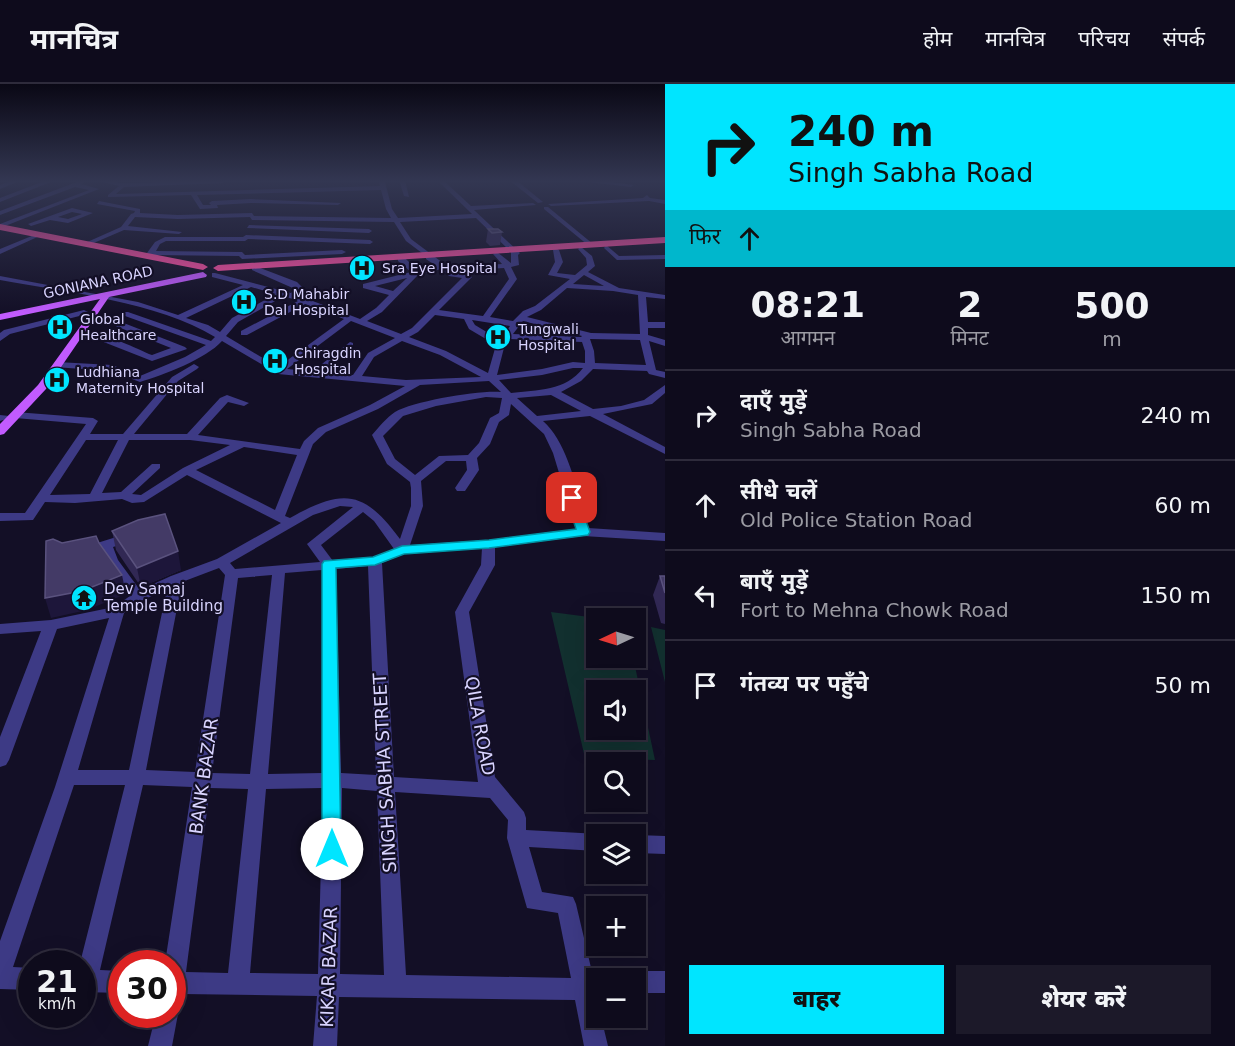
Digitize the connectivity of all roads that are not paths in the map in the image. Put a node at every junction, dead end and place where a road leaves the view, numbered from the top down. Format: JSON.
{"nodes":[{"id":1,"x":29,"y":225,"type":"edge"},
{"id":2,"x":125,"y":225,"type":"edge"},
{"id":3,"x":157,"y":225,"type":"edge"},
{"id":4,"x":249,"y":225,"type":"edge"},
{"id":5,"x":294,"y":225,"type":"edge"},
{"id":6,"x":344,"y":225,"type":"edge"},
{"id":7,"x":399,"y":225,"type":"edge"},
{"id":8,"x":485,"y":225,"type":"edge"},
{"id":9,"x":569,"y":225,"type":"edge"},
{"id":10,"x":0,"y":227,"type":"edge"},
{"id":11,"x":123,"y":228,"type":"junction"},
{"id":12,"x":16,"y":229,"type":"junction"},
{"id":13,"x":292,"y":229,"type":"junction"},
{"id":14,"x":157,"y":230,"type":"junction"},
{"id":15,"x":343,"y":231,"type":"junction"},
{"id":16,"x":369,"y":231,"type":"dead end"},
{"id":17,"x":247,"y":234,"type":"junction"},
{"id":18,"x":39,"y":235,"type":"junction"},
{"id":19,"x":288,"y":239,"type":"junction"},
{"id":20,"x":225,"y":240,"type":"junction"},
{"id":21,"x":339,"y":241,"type":"junction"},
{"id":22,"x":370,"y":242,"type":"dead end"},
{"id":23,"x":665,"y":242,"type":"edge"},
{"id":24,"x":87,"y":244,"type":"junction"},
{"id":25,"x":591,"y":245,"type":"junction"},
{"id":26,"x":606,"y":247,"type":"junction"},
{"id":27,"x":581,"y":249,"type":"junction"},
{"id":28,"x":556,"y":250,"type":"junction"},
{"id":29,"x":0,"y":252,"type":"edge"},
{"id":30,"x":514,"y":252,"type":"junction"},
{"id":31,"x":282,"y":253,"type":"junction"},
{"id":32,"x":214,"y":254,"type":"junction"},
{"id":33,"x":496,"y":254,"type":"junction"},
{"id":34,"x":149,"y":255,"type":"junction"},
{"id":35,"x":345,"y":256,"type":"junction"},
{"id":36,"x":430,"y":256,"type":"junction"},
{"id":37,"x":243,"y":257,"type":"junction"},
{"id":38,"x":665,"y":257,"type":"edge"},
{"id":39,"x":401,"y":259,"type":"junction"},
{"id":40,"x":506,"y":266,"type":"junction"},
{"id":41,"x":255,"y":268,"type":"junction"},
{"id":42,"x":445,"y":268,"type":"junction"},
{"id":43,"x":0,"y":272,"type":"edge"},
{"id":44,"x":200,"y":272,"type":"junction"},
{"id":45,"x":218,"y":272,"type":"junction"},
{"id":46,"x":416,"y":273,"type":"junction"},
{"id":47,"x":579,"y":274,"type":"junction"},
{"id":48,"x":0,"y":278,"type":"edge"},
{"id":49,"x":36,"y":283,"type":"junction"},
{"id":50,"x":251,"y":284,"type":"junction"},
{"id":51,"x":565,"y":286,"type":"junction"},
{"id":52,"x":617,"y":290,"type":"junction"},
{"id":53,"x":642,"y":293,"type":"junction"},
{"id":54,"x":394,"y":294,"type":"junction"},
{"id":55,"x":288,"y":295,"type":"junction"},
{"id":56,"x":93,"y":296,"type":"junction"},
{"id":57,"x":665,"y":297,"type":"edge"},
{"id":58,"x":304,"y":301,"type":"junction"},
{"id":59,"x":143,"y":306,"type":"junction"},
{"id":60,"x":84,"y":312,"type":"junction"},
{"id":61,"x":434,"y":312,"type":"junction"},
{"id":62,"x":128,"y":314,"type":"junction"},
{"id":63,"x":0,"y":316,"type":"edge"},
{"id":64,"x":469,"y":317,"type":"junction"},
{"id":65,"x":178,"y":318,"type":"junction"},
{"id":66,"x":349,"y":319,"type":"junction"},
{"id":67,"x":485,"y":319,"type":"junction"},
{"id":68,"x":111,"y":321,"type":"junction"},
{"id":69,"x":518,"y":321,"type":"junction"},
{"id":70,"x":359,"y":323,"type":"junction"},
{"id":71,"x":643,"y":325,"type":"junction"},
{"id":72,"x":665,"y":325,"type":"edge"},
{"id":73,"x":244,"y":333,"type":"dead end"},
{"id":74,"x":2,"y":335,"type":"edge"},
{"id":75,"x":78,"y":335,"type":"junction"},
{"id":76,"x":97,"y":336,"type":"junction"},
{"id":77,"x":221,"y":336,"type":"junction"},
{"id":78,"x":644,"y":337,"type":"junction"},
{"id":79,"x":399,"y":338,"type":"junction"},
{"id":80,"x":587,"y":338,"type":"junction"},
{"id":81,"x":503,"y":340,"type":"junction"},
{"id":82,"x":665,"y":343,"type":"edge"},
{"id":83,"x":213,"y":345,"type":"junction"},
{"id":84,"x":350,"y":345,"type":"dead end"},
{"id":85,"x":178,"y":348,"type":"junction"},
{"id":86,"x":198,"y":354,"type":"junction"},
{"id":87,"x":57,"y":364,"type":"junction"},
{"id":88,"x":590,"y":365,"type":"junction"},
{"id":89,"x":194,"y":367,"type":"dead end"},
{"id":90,"x":651,"y":368,"type":"junction"},
{"id":91,"x":278,"y":371,"type":"junction"},
{"id":92,"x":314,"y":375,"type":"junction"},
{"id":93,"x":665,"y":375,"type":"edge"},
{"id":94,"x":491,"y":378,"type":"junction"},
{"id":95,"x":140,"y":379,"type":"junction"},
{"id":96,"x":355,"y":379,"type":"junction"},
{"id":97,"x":421,"y":382,"type":"junction"},
{"id":98,"x":168,"y":388,"type":"junction"},
{"id":99,"x":665,"y":388,"type":"edge"},
{"id":100,"x":553,"y":392,"type":"junction"},
{"id":101,"x":508,"y":396,"type":"junction"},
{"id":102,"x":244,"y":403,"type":"dead end"},
{"id":103,"x":592,"y":412,"type":"junction"},
{"id":104,"x":5,"y":418,"type":"edge"},
{"id":105,"x":535,"y":418,"type":"junction"},
{"id":106,"x":0,"y":431,"type":"edge"},
{"id":107,"x":82,"y":437,"type":"junction"},
{"id":108,"x":126,"y":437,"type":"junction"},
{"id":109,"x":190,"y":437,"type":"junction"},
{"id":110,"x":243,"y":443,"type":"junction"},
{"id":111,"x":665,"y":451,"type":"edge"},
{"id":112,"x":303,"y":453,"type":"junction"},
{"id":113,"x":471,"y":458,"type":"junction"},
{"id":114,"x":156,"y":466,"type":"dead end"},
{"id":115,"x":187,"y":470,"type":"junction"},
{"id":116,"x":415,"y":480,"type":"junction"},
{"id":117,"x":460,"y":488,"type":"dead end"},
{"id":118,"x":123,"y":495,"type":"junction"},
{"id":119,"x":95,"y":496,"type":"junction"},
{"id":120,"x":42,"y":498,"type":"junction"},
{"id":121,"x":362,"y":506,"type":"junction"},
{"id":122,"x":0,"y":517,"type":"edge"},
{"id":123,"x":278,"y":517,"type":"junction"},
{"id":124,"x":291,"y":523,"type":"junction"},
{"id":125,"x":583,"y":532,"type":"junction"},
{"id":126,"x":134,"y":536,"type":"edge"},
{"id":127,"x":665,"y":537,"type":"edge"},
{"id":128,"x":489,"y":544,"type":"junction"},
{"id":129,"x":106,"y":547,"type":"junction"},
{"id":130,"x":402,"y":550,"type":"junction"},
{"id":131,"x":77,"y":554,"type":"edge"},
{"id":132,"x":375,"y":561,"type":"junction"},
{"id":133,"x":329,"y":564,"type":"junction"},
{"id":134,"x":227,"y":568,"type":"junction"},
{"id":135,"x":279,"y":569,"type":"junction"},
{"id":136,"x":176,"y":579,"type":"junction"},
{"id":137,"x":138,"y":597,"type":"junction"},
{"id":138,"x":118,"y":611,"type":"junction"},
{"id":139,"x":51,"y":625,"type":"junction"},
{"id":140,"x":0,"y":629,"type":"edge"},
{"id":141,"x":0,"y":760,"type":"edge"},
{"id":142,"x":136,"y":777,"type":"junction"},
{"id":143,"x":65,"y":778,"type":"junction"},
{"id":144,"x":204,"y":779,"type":"junction"},
{"id":145,"x":332,"y":780,"type":"junction"},
{"id":146,"x":258,"y":782,"type":"junction"},
{"id":147,"x":385,"y":783,"type":"junction"},
{"id":148,"x":495,"y":791,"type":"junction"},
{"id":149,"x":517,"y":838,"type":"junction"},
{"id":150,"x":586,"y":841,"type":"edge"},
{"id":151,"x":646,"y":844,"type":"edge"},
{"id":152,"x":665,"y":845,"type":"edge"},
{"id":153,"x":93,"y":950,"type":"edge"},
{"id":154,"x":178,"y":950,"type":"edge"},
{"id":155,"x":0,"y":972,"type":"edge"},
{"id":156,"x":586,"y":976,"type":"edge"},
{"id":157,"x":0,"y":978,"type":"edge"},
{"id":158,"x":18,"y":979,"type":"edge"},
{"id":159,"x":238,"y":982,"type":"junction"},
{"id":160,"x":646,"y":982,"type":"edge"},
{"id":161,"x":665,"y":982,"type":"edge"},
{"id":162,"x":586,"y":983,"type":"edge"},
{"id":163,"x":186,"y":985,"type":"edge"},
{"id":164,"x":330,"y":985,"type":"junction"},
{"id":165,"x":395,"y":986,"type":"junction"},
{"id":166,"x":164,"y":1028,"type":"edge"},
{"id":167,"x":594,"y":1028,"type":"edge"},
{"id":168,"x":160,"y":1046,"type":"edge"},
{"id":169,"x":326,"y":1046,"type":"edge"},
{"id":170,"x":596,"y":1046,"type":"edge"}],
"edges":[{"from":1,"to":12,"type":"street"},
{"from":2,"to":11,"type":"street"},
{"from":3,"to":14,"type":"street"},
{"from":4,"to":17,"type":"street"},
{"from":5,"to":13,"type":"street"},
{"from":6,"to":15,"type":"street"},
{"from":7,"to":36,"type":"street"},
{"from":8,"to":30,"type":"street"},
{"from":9,"to":25,"type":"street"},
{"from":10,"to":12,"type":"highway"},
{"from":10,"to":18,"type":"highway"},
{"from":11,"to":14,"type":"street"},
{"from":11,"to":24,"type":"street"},
{"from":12,"to":18,"type":"highway"},
{"from":13,"to":15,"type":"street"},
{"from":13,"to":17,"type":"street"},
{"from":13,"to":19,"type":"street"},
{"from":14,"to":17,"type":"street"},
{"from":15,"to":16,"type":"street"},
{"from":15,"to":21,"type":"street"},
{"from":17,"to":19,"type":"street"},
{"from":17,"to":20,"type":"street"},
{"from":17,"to":37,"type":"street"},
{"from":18,"to":24,"type":"highway"},
{"from":18,"to":29,"type":"street"},
{"from":18,"to":44,"type":"highway"},
{"from":19,"to":21,"type":"street"},
{"from":19,"to":31,"type":"street"},
{"from":20,"to":32,"type":"street"},
{"from":20,"to":34,"type":"street"},
{"from":21,"to":22,"type":"street"},
{"from":21,"to":35,"type":"street"},
{"from":23,"to":25,"type":"highway"},
{"from":23,"to":26,"type":"highway"},
{"from":24,"to":34,"type":"highway"},
{"from":25,"to":30,"type":"highway"},
{"from":26,"to":27,"type":"highway"},
{"from":26,"to":38,"type":"street"},
{"from":27,"to":28,"type":"highway"},
{"from":27,"to":47,"type":"street"},
{"from":28,"to":30,"type":"highway"},
{"from":28,"to":47,"type":"street"},
{"from":30,"to":33,"type":"highway"},
{"from":30,"to":36,"type":"highway"},
{"from":30,"to":40,"type":"street"},
{"from":31,"to":35,"type":"street"},
{"from":31,"to":37,"type":"street"},
{"from":32,"to":34,"type":"street"},
{"from":32,"to":37,"type":"street"},
{"from":33,"to":36,"type":"highway"},
{"from":33,"to":40,"type":"street"},
{"from":34,"to":44,"type":"highway"},
{"from":35,"to":36,"type":"highway"},
{"from":35,"to":37,"type":"highway"},
{"from":36,"to":39,"type":"highway"},
{"from":36,"to":42,"type":"street"},
{"from":37,"to":45,"type":"highway"},
{"from":39,"to":41,"type":"highway"},
{"from":39,"to":46,"type":"street"},
{"from":40,"to":42,"type":"street"},
{"from":40,"to":67,"type":"street"},
{"from":41,"to":45,"type":"highway"},
{"from":41,"to":55,"type":"street"},
{"from":42,"to":46,"type":"street"},
{"from":42,"to":61,"type":"street"},
{"from":43,"to":49,"type":"street"},
{"from":44,"to":45,"type":"highway"},
{"from":44,"to":56,"type":"main road","name":"GONIANA ROAD"},
{"from":45,"to":50,"type":"street"},
{"from":46,"to":54,"type":"street"},
{"from":46,"to":54,"type":"street"},
{"from":47,"to":51,"type":"street"},
{"from":47,"to":52,"type":"street"},
{"from":48,"to":49,"type":"street"},
{"from":49,"to":56,"type":"street"},
{"from":50,"to":55,"type":"street"},
{"from":50,"to":65,"type":"street"},
{"from":51,"to":52,"type":"street"},
{"from":51,"to":69,"type":"street"},
{"from":52,"to":53,"type":"street"},
{"from":53,"to":57,"type":"street"},
{"from":53,"to":71,"type":"street"},
{"from":54,"to":70,"type":"street"},
{"from":55,"to":58,"type":"street"},
{"from":55,"to":77,"type":"street"},
{"from":56,"to":59,"type":"street"},
{"from":56,"to":60,"type":"main road"},
{"from":56,"to":63,"type":"main road","name":"GONIANA ROAD"},
{"from":56,"to":75,"type":"main road"},
{"from":58,"to":66,"type":"street"},
{"from":58,"to":73,"type":"street"},
{"from":59,"to":62,"type":"street"},
{"from":59,"to":65,"type":"street"},
{"from":60,"to":74,"type":"street"},
{"from":60,"to":104,"type":"main road"},
{"from":61,"to":64,"type":"street"},
{"from":61,"to":79,"type":"street"},
{"from":62,"to":68,"type":"street"},
{"from":62,"to":83,"type":"street"},
{"from":64,"to":67,"type":"street"},
{"from":64,"to":81,"type":"street"},
{"from":65,"to":77,"type":"street"},
{"from":66,"to":70,"type":"street"},
{"from":66,"to":91,"type":"street"},
{"from":67,"to":69,"type":"street"},
{"from":68,"to":76,"type":"street"},
{"from":68,"to":85,"type":"street"},
{"from":69,"to":80,"type":"street"},
{"from":69,"to":81,"type":"street"},
{"from":70,"to":79,"type":"street"},
{"from":71,"to":72,"type":"street"},
{"from":71,"to":78,"type":"street"},
{"from":75,"to":76,"type":"street"},
{"from":75,"to":87,"type":"main road"},
{"from":76,"to":85,"type":"street"},
{"from":77,"to":83,"type":"street"},
{"from":77,"to":91,"type":"street"},
{"from":78,"to":80,"type":"street"},
{"from":78,"to":82,"type":"street"},
{"from":78,"to":90,"type":"street"},
{"from":79,"to":94,"type":"street"},
{"from":79,"to":96,"type":"street"},
{"from":80,"to":81,"type":"street"},
{"from":80,"to":88,"type":"street"},
{"from":81,"to":94,"type":"street"},
{"from":83,"to":86,"type":"street"},
{"from":84,"to":92,"type":"street"},
{"from":85,"to":86,"type":"street"},
{"from":86,"to":95,"type":"street"},
{"from":87,"to":95,"type":"street"},
{"from":87,"to":104,"type":"main road"},
{"from":88,"to":90,"type":"street"},
{"from":88,"to":94,"type":"street"},
{"from":88,"to":100,"type":"street"},
{"from":89,"to":98,"type":"street"},
{"from":90,"to":93,"type":"street"},
{"from":91,"to":92,"type":"street"},
{"from":92,"to":96,"type":"street"},
{"from":94,"to":97,"type":"street"},
{"from":94,"to":101,"type":"street"},
{"from":95,"to":98,"type":"street"},
{"from":96,"to":97,"type":"street"},
{"from":97,"to":112,"type":"street"},
{"from":98,"to":108,"type":"street"},
{"from":99,"to":103,"type":"street"},
{"from":100,"to":101,"type":"street"},
{"from":100,"to":103,"type":"street"},
{"from":101,"to":105,"type":"street"},
{"from":101,"to":113,"type":"street"},
{"from":101,"to":116,"type":"street"},
{"from":102,"to":109,"type":"street"},
{"from":103,"to":105,"type":"street"},
{"from":103,"to":111,"type":"street"},
{"from":104,"to":106,"type":"main road"},
{"from":104,"to":107,"type":"street"},
{"from":105,"to":125,"type":"street"},
{"from":107,"to":108,"type":"street"},
{"from":107,"to":120,"type":"street"},
{"from":108,"to":109,"type":"street"},
{"from":108,"to":119,"type":"street"},
{"from":109,"to":110,"type":"street"},
{"from":110,"to":112,"type":"street"},
{"from":110,"to":115,"type":"street"},
{"from":112,"to":123,"type":"street"},
{"from":113,"to":116,"type":"street"},
{"from":113,"to":117,"type":"street"},
{"from":114,"to":118,"type":"street"},
{"from":115,"to":118,"type":"street"},
{"from":115,"to":123,"type":"street"},
{"from":116,"to":130,"type":"street"},
{"from":118,"to":119,"type":"street"},
{"from":119,"to":120,"type":"street"},
{"from":120,"to":122,"type":"street"},
{"from":121,"to":124,"type":"street"},
{"from":121,"to":130,"type":"street"},
{"from":121,"to":133,"type":"street"},
{"from":123,"to":124,"type":"street"},
{"from":124,"to":134,"type":"street"},
{"from":125,"to":127,"type":"street"},
{"from":125,"to":128,"type":"street"},
{"from":126,"to":129,"type":"street"},
{"from":128,"to":130,"type":"street"},
{"from":128,"to":148,"type":"street","name":"QILA ROAD"},
{"from":129,"to":131,"type":"street"},
{"from":129,"to":137,"type":"street"},
{"from":130,"to":132,"type":"street"},
{"from":132,"to":133,"type":"street"},
{"from":132,"to":147,"type":"street","name":"SINGH SABHA STREET"},
{"from":133,"to":135,"type":"street"},
{"from":133,"to":145,"type":"street","name":"KIKAR BAZAR"},
{"from":134,"to":135,"type":"street"},
{"from":134,"to":136,"type":"street"},
{"from":134,"to":144,"type":"street","name":"BANK BAZAR"},
{"from":135,"to":146,"type":"street"},
{"from":136,"to":137,"type":"street"},
{"from":136,"to":142,"type":"street"},
{"from":137,"to":138,"type":"street"},
{"from":138,"to":139,"type":"street"},
{"from":138,"to":143,"type":"street"},
{"from":139,"to":140,"type":"street"},
{"from":139,"to":141,"type":"street"},
{"from":142,"to":143,"type":"street"},
{"from":142,"to":144,"type":"street"},
{"from":142,"to":153,"type":"street"},
{"from":143,"to":155,"type":"street"},
{"from":144,"to":146,"type":"street"},
{"from":144,"to":154,"type":"street","name":"BANK BAZAR"},
{"from":145,"to":146,"type":"street"},
{"from":145,"to":147,"type":"street"},
{"from":145,"to":164,"type":"street","name":"KIKAR BAZAR"},
{"from":146,"to":159,"type":"street"},
{"from":147,"to":148,"type":"street"},
{"from":147,"to":165,"type":"street","name":"SINGH SABHA STREET"},
{"from":148,"to":149,"type":"street","name":"QILA ROAD"},
{"from":149,"to":150,"type":"street"},
{"from":149,"to":156,"type":"street","name":"QILA ROAD"},
{"from":151,"to":152,"type":"street"},
{"from":157,"to":158,"type":"street"},
{"from":159,"to":163,"type":"street"},
{"from":159,"to":164,"type":"street"},
{"from":160,"to":161,"type":"street"},
{"from":162,"to":165,"type":"street"},
{"from":164,"to":165,"type":"street"},
{"from":164,"to":169,"type":"street","name":"KIKAR BAZAR"},
{"from":166,"to":168,"type":"street"},
{"from":167,"to":170,"type":"street"}]}
